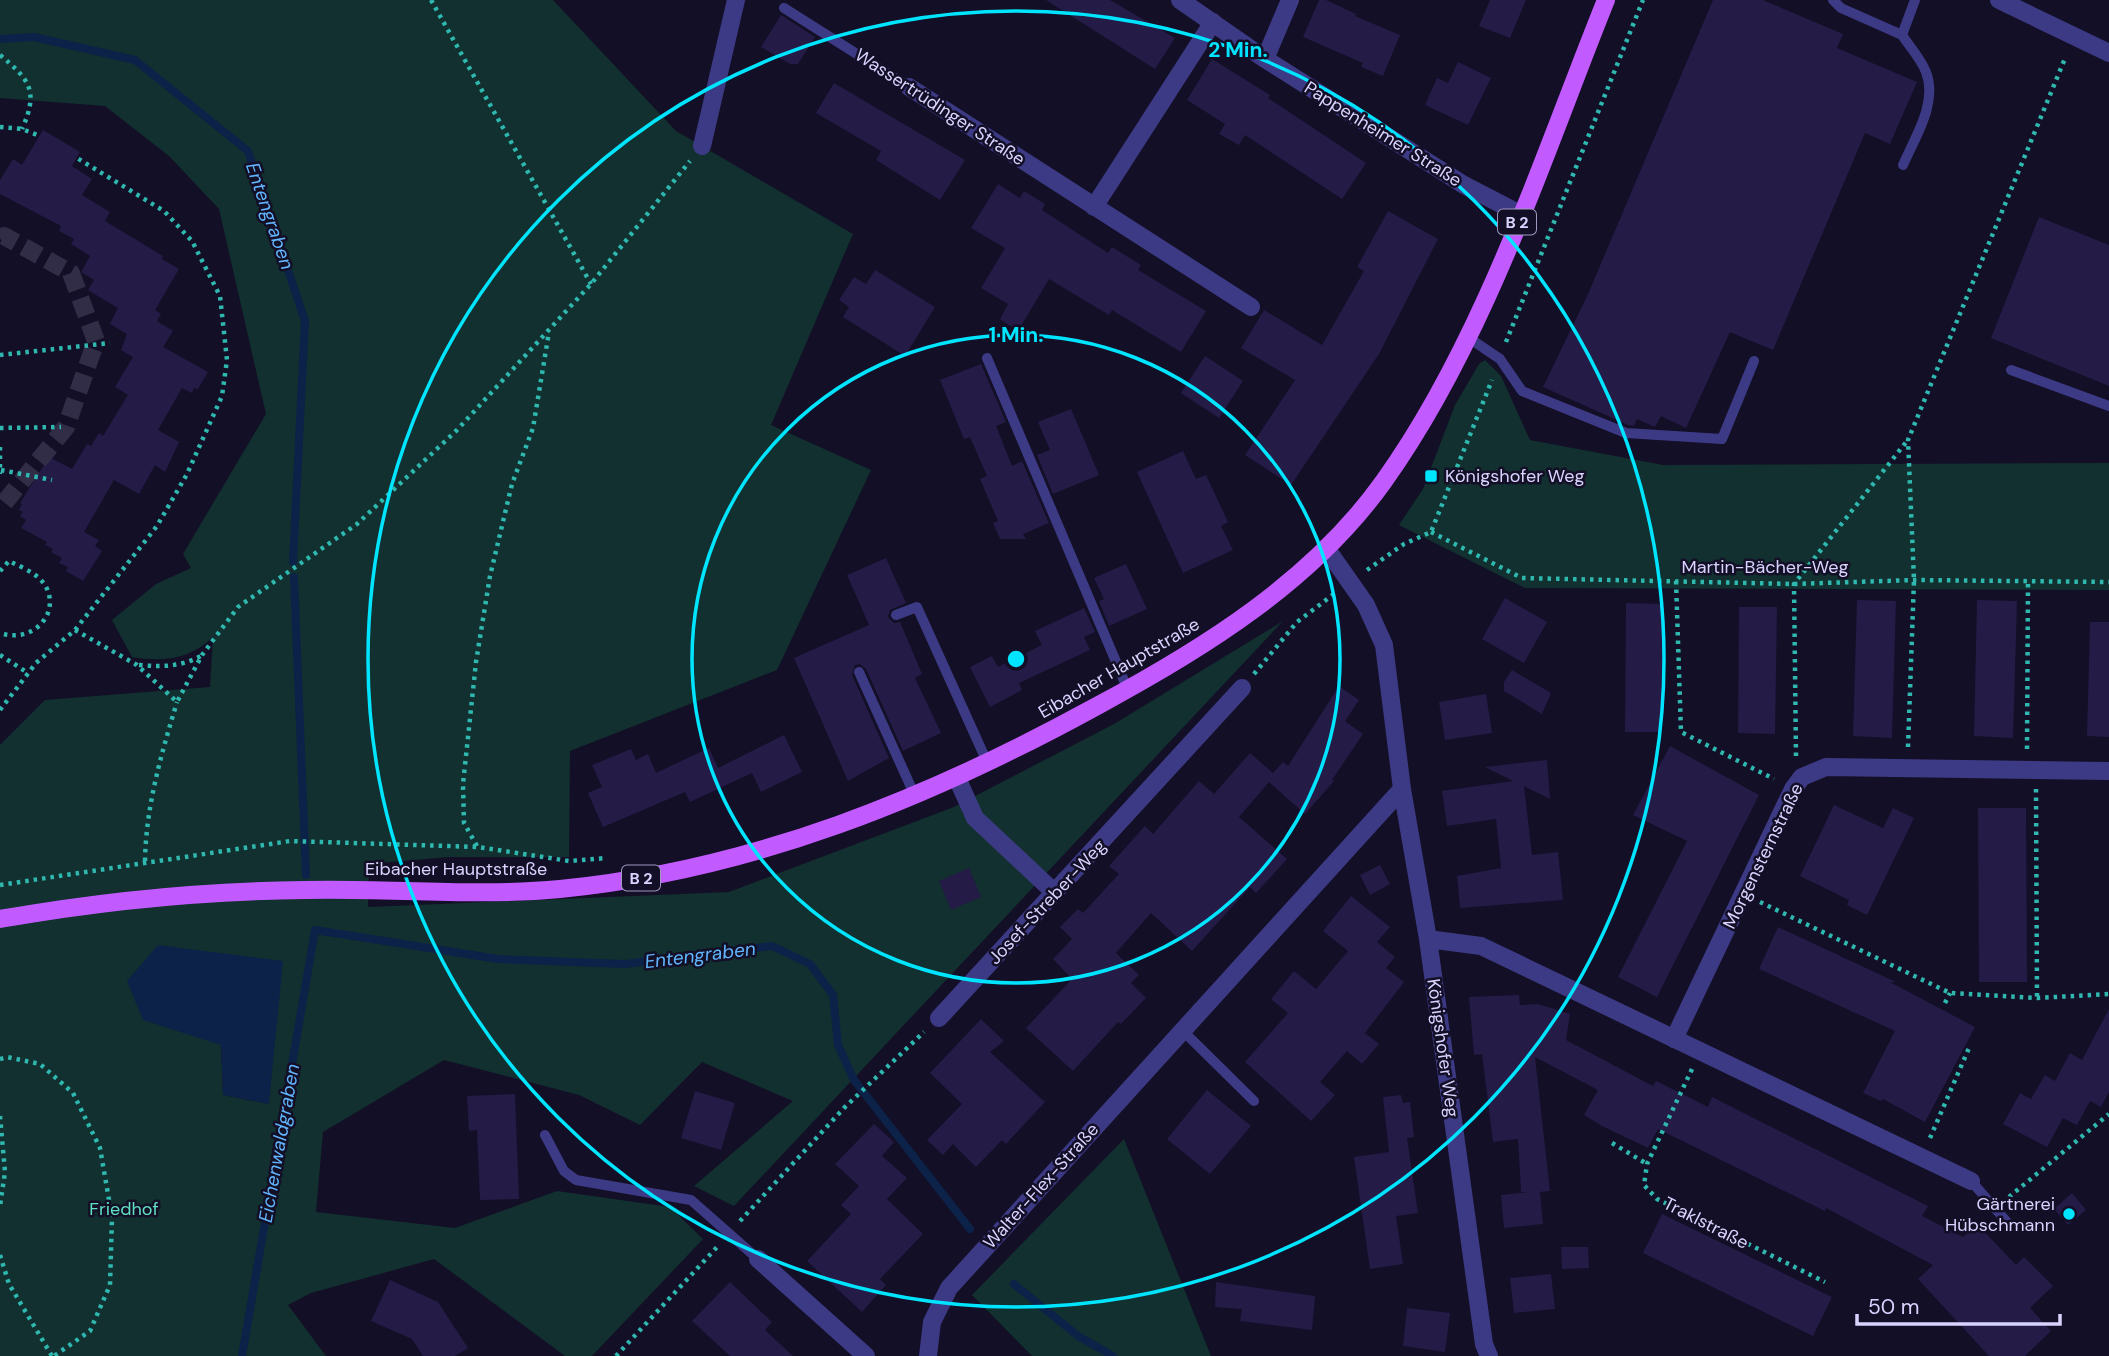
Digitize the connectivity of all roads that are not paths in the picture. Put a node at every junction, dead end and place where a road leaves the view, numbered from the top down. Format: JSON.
{"nodes":[{"id":1,"x":736,"y":0,"type":"edge"},
{"id":2,"x":1180,"y":0,"type":"edge"},
{"id":3,"x":1290,"y":0,"type":"edge"},
{"id":4,"x":1606,"y":0,"type":"edge"},
{"id":5,"x":1833,"y":0,"type":"edge"},
{"id":6,"x":1915,"y":0,"type":"edge"},
{"id":7,"x":1999,"y":0,"type":"edge"},
{"id":8,"x":784,"y":8,"type":"dead end"},
{"id":9,"x":1213,"y":22,"type":"junction"},
{"id":10,"x":1902,"y":35,"type":"junction"},
{"id":11,"x":2109,"y":53,"type":"edge"},
{"id":12,"x":1265,"y":59,"type":"junction"},
{"id":13,"x":909,"y":87,"type":"joint"},
{"id":14,"x":702,"y":146,"type":"road end"},
{"id":15,"x":1903,"y":164,"type":"dead end"},
{"id":16,"x":1094,"y":207,"type":"junction"},
{"id":17,"x":1520,"y":214,"type":"junction"},
{"id":18,"x":1251,"y":307,"type":"dead end"},
{"id":19,"x":1469,"y":338,"type":"junction"},
{"id":20,"x":987,"y":358,"type":"dead end"},
{"id":21,"x":1754,"y":361,"type":"dead end"},
{"id":22,"x":2011,"y":370,"type":"dead end"},
{"id":23,"x":2109,"y":406,"type":"edge"},
{"id":24,"x":1326,"y":548,"type":"junction"},
{"id":25,"x":896,"y":615,"type":"dead end"},
{"id":26,"x":859,"y":671,"type":"dead end"},
{"id":27,"x":1242,"y":688,"type":"dead end"},
{"id":28,"x":1128,"y":690,"type":"junction"},
{"id":29,"x":988,"y":764,"type":"junction"},
{"id":30,"x":2109,"y":772,"type":"edge"},
{"id":31,"x":957,"y":778,"type":"junction"},
{"id":32,"x":1402,"y":789,"type":"junction"},
{"id":33,"x":915,"y":796,"type":"junction"},
{"id":34,"x":1055,"y":893,"type":"junction"},
{"id":35,"x":0,"y":919,"type":"edge"},
{"id":36,"x":1428,"y":939,"type":"junction"},
{"id":37,"x":939,"y":1018,"type":"road end"},
{"id":38,"x":1182,"y":1030,"type":"junction"},
{"id":39,"x":1674,"y":1039,"type":"junction"},
{"id":40,"x":1254,"y":1101,"type":"dead end"},
{"id":41,"x":545,"y":1135,"type":"dead end"},
{"id":42,"x":1971,"y":1181,"type":"joint"},
{"id":43,"x":2007,"y":1223,"type":"dead end"},
{"id":44,"x":758,"y":1259,"type":"joint"},
{"id":45,"x":866,"y":1356,"type":"edge"},
{"id":46,"x":928,"y":1356,"type":"edge"},
{"id":47,"x":1489,"y":1356,"type":"edge"}],
"edges":[{"from":1,"to":14,"type":"street"},
{"from":2,"to":9,"type":"street","name":"Pappenheimer Straße"},
{"from":3,"to":12,"type":"street"},
{"from":4,"to":17,"type":"main road","name":"Eibacher Hauptstraße","number":"B 2"},
{"from":5,"to":10,"type":"lane"},
{"from":6,"to":10,"type":"lane"},
{"from":7,"to":11,"type":"street"},
{"from":8,"to":13,"type":"lane","name":"Wassertrüdinger Straße"},
{"from":9,"to":12,"type":"street","name":"Pappenheimer Straße"},
{"from":9,"to":16,"type":"street"},
{"from":10,"to":15,"type":"lane"},
{"from":12,"to":17,"type":"street","name":"Pappenheimer Straße"},
{"from":13,"to":16,"type":"street","name":"Wassertrüdinger Straße"},
{"from":16,"to":18,"type":"street","name":"Wassertrüdinger Straße"},
{"from":17,"to":19,"type":"main road","name":"Eibacher Hauptstraße","number":"B 2"},
{"from":19,"to":21,"type":"lane"},
{"from":19,"to":24,"type":"main road","name":"Eibacher Hauptstraße","number":"B 2"},
{"from":20,"to":28,"type":"lane"},
{"from":22,"to":23,"type":"lane"},
{"from":24,"to":28,"type":"main road","name":"Eibacher Hauptstraße","number":"B 2"},
{"from":24,"to":32,"type":"street","name":"Königshofer Weg"},
{"from":25,"to":29,"type":"lane"},
{"from":26,"to":33,"type":"lane"},
{"from":27,"to":34,"type":"street","name":"Josef-Streber-Weg"},
{"from":28,"to":29,"type":"main road","name":"Eibacher Hauptstraße","number":"B 2"},
{"from":29,"to":31,"type":"main road","name":"Eibacher Hauptstraße","number":"B 2"},
{"from":30,"to":39,"type":"street","name":"Morgensternstraße"},
{"from":31,"to":33,"type":"main road","name":"Eibacher Hauptstraße","number":"B 2"},
{"from":31,"to":34,"type":"street"},
{"from":32,"to":36,"type":"street","name":"Königshofer Weg"},
{"from":32,"to":38,"type":"street","name":"Walter-Flex-Straße"},
{"from":33,"to":35,"type":"main road","name":"Eibacher Hauptstraße","number":"B 2"},
{"from":34,"to":37,"type":"street","name":"Josef-Streber-Weg"},
{"from":36,"to":39,"type":"street"},
{"from":36,"to":47,"type":"street","name":"Königshofer Weg"},
{"from":38,"to":40,"type":"lane"},
{"from":38,"to":46,"type":"street","name":"Walter-Flex-Straße"},
{"from":39,"to":42,"type":"street"},
{"from":41,"to":44,"type":"lane"},
{"from":42,"to":43,"type":"lane"},
{"from":44,"to":45,"type":"street"}]}
